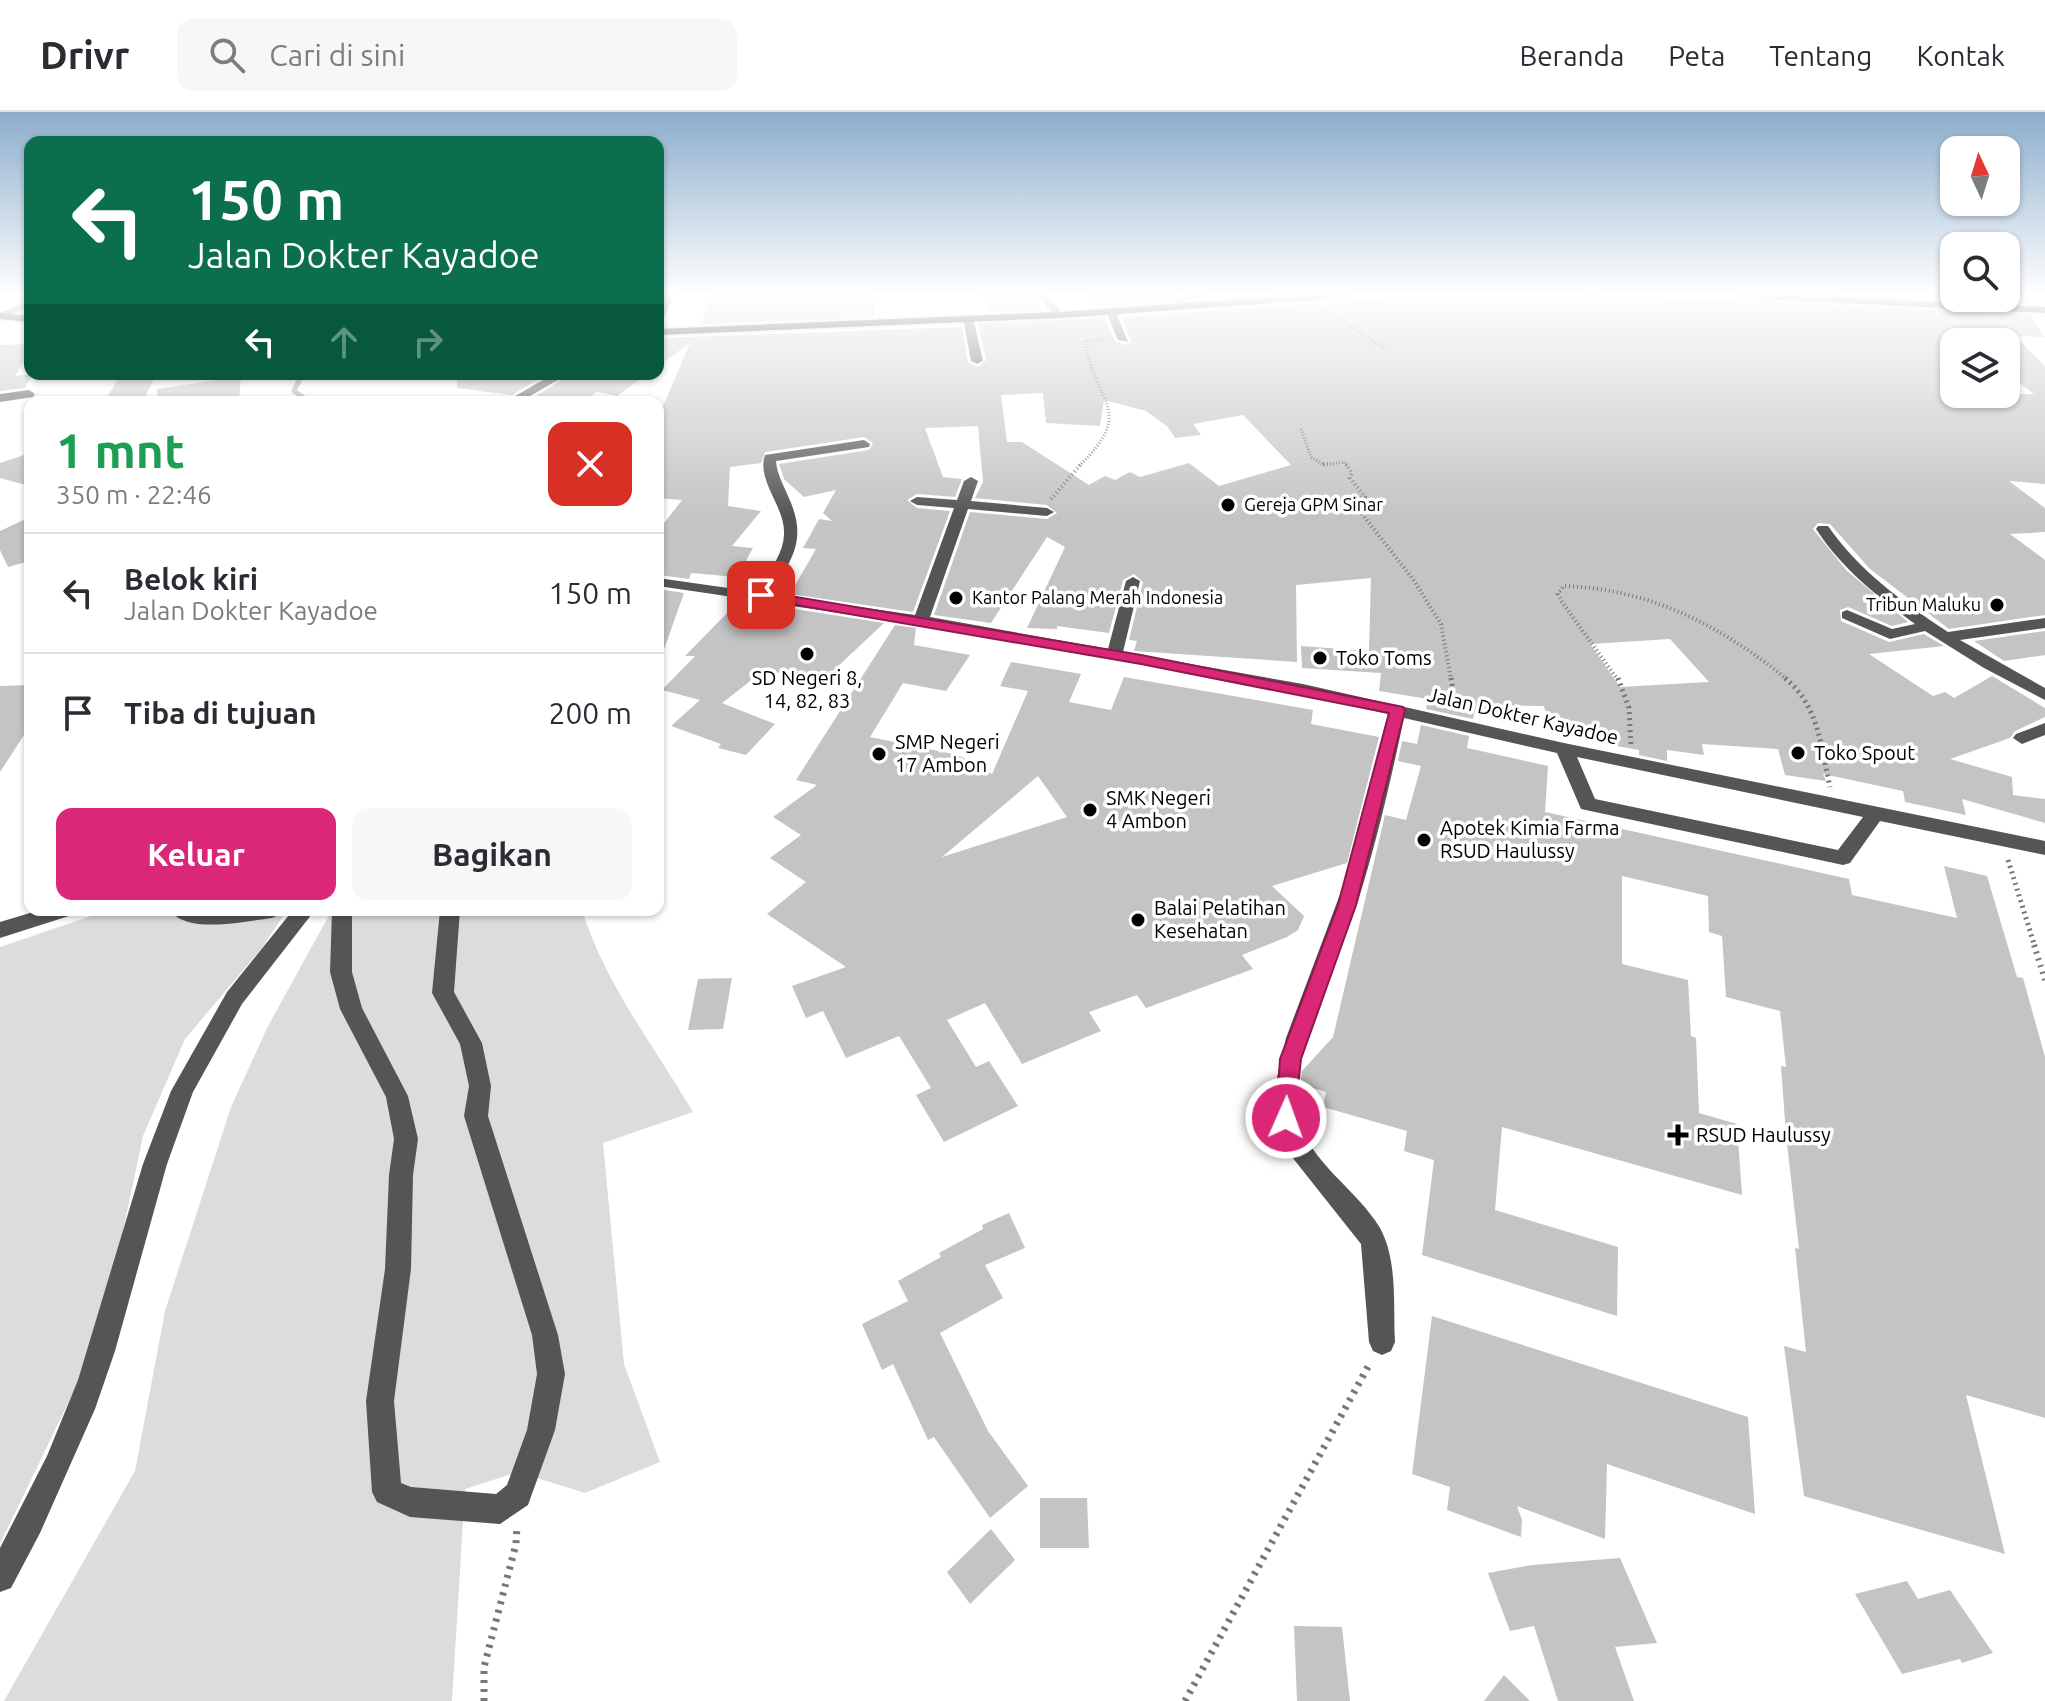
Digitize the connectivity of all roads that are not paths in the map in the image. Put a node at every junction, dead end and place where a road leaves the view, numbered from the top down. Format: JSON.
{"nodes":[{"id":1,"x":551,"y":380,"type":"edge"},
{"id":2,"x":29,"y":394,"type":"dead end"},
{"id":3,"x":522,"y":396,"type":"edge"},
{"id":4,"x":0,"y":398,"type":"edge"},
{"id":5,"x":864,"y":444,"type":"dead end"},
{"id":6,"x":971,"y":481,"type":"dead end"},
{"id":7,"x":917,"y":501,"type":"dead end"},
{"id":8,"x":962,"y":506,"type":"junction"},
{"id":9,"x":1047,"y":512,"type":"road end"},
{"id":10,"x":1823,"y":529,"type":"dead end"},
{"id":11,"x":1133,"y":581,"type":"dead end"},
{"id":12,"x":664,"y":583,"type":"edge"},
{"id":13,"x":761,"y":595,"type":"junction"},
{"id":14,"x":1847,"y":615,"type":"dead end"},
{"id":15,"x":921,"y":620,"type":"junction"},
{"id":16,"x":2045,"y":623,"type":"edge"},
{"id":17,"x":1930,"y":625,"type":"junction"},
{"id":18,"x":1945,"y":637,"type":"junction"},
{"id":19,"x":1114,"y":655,"type":"junction"},
{"id":20,"x":2045,"y":695,"type":"edge"},
{"id":21,"x":1397,"y":710,"type":"junction"},
{"id":22,"x":2045,"y":729,"type":"edge"},
{"id":23,"x":2022,"y":738,"type":"dead end"},
{"id":24,"x":1564,"y":749,"type":"junction"},
{"id":25,"x":1876,"y":813,"type":"junction"},
{"id":26,"x":2045,"y":848,"type":"edge"},
{"id":27,"x":46,"y":916,"type":"edge"},
{"id":28,"x":300,"y":916,"type":"edge"},
{"id":29,"x":342,"y":916,"type":"edge"},
{"id":30,"x":449,"y":916,"type":"edge"},
{"id":31,"x":0,"y":930,"type":"edge"},
{"id":32,"x":1382,"y":1342,"type":"road end"},
{"id":33,"x":0,"y":1577,"type":"edge"}],
"edges":[{"from":1,"to":3,"type":"street"},
{"from":2,"to":4,"type":"street"},
{"from":5,"to":13,"type":"street"},
{"from":6,"to":8,"type":"street"},
{"from":7,"to":8,"type":"street"},
{"from":8,"to":9,"type":"street"},
{"from":8,"to":15,"type":"street"},
{"from":10,"to":17,"type":"street"},
{"from":11,"to":19,"type":"street"},
{"from":12,"to":13,"type":"street","name":"Jalan Dokter Kayadoe"},
{"from":13,"to":15,"type":"street","name":"Jalan Dokter Kayadoe"},
{"from":14,"to":17,"type":"street"},
{"from":15,"to":19,"type":"street","name":"Jalan Dokter Kayadoe"},
{"from":16,"to":18,"type":"street"},
{"from":17,"to":18,"type":"street"},
{"from":18,"to":20,"type":"street"},
{"from":19,"to":21,"type":"street","name":"Jalan Dokter Kayadoe"},
{"from":21,"to":24,"type":"street","name":"Jalan Dokter Kayadoe"},
{"from":21,"to":32,"type":"street"},
{"from":22,"to":23,"type":"street"},
{"from":24,"to":25,"type":"street","name":"Jalan Dokter Kayadoe"},
{"from":24,"to":25,"type":"street"},
{"from":25,"to":26,"type":"street","name":"Jalan Dokter Kayadoe"},
{"from":27,"to":31,"type":"street"},
{"from":28,"to":33,"type":"street"},
{"from":29,"to":30,"type":"street"}]}
